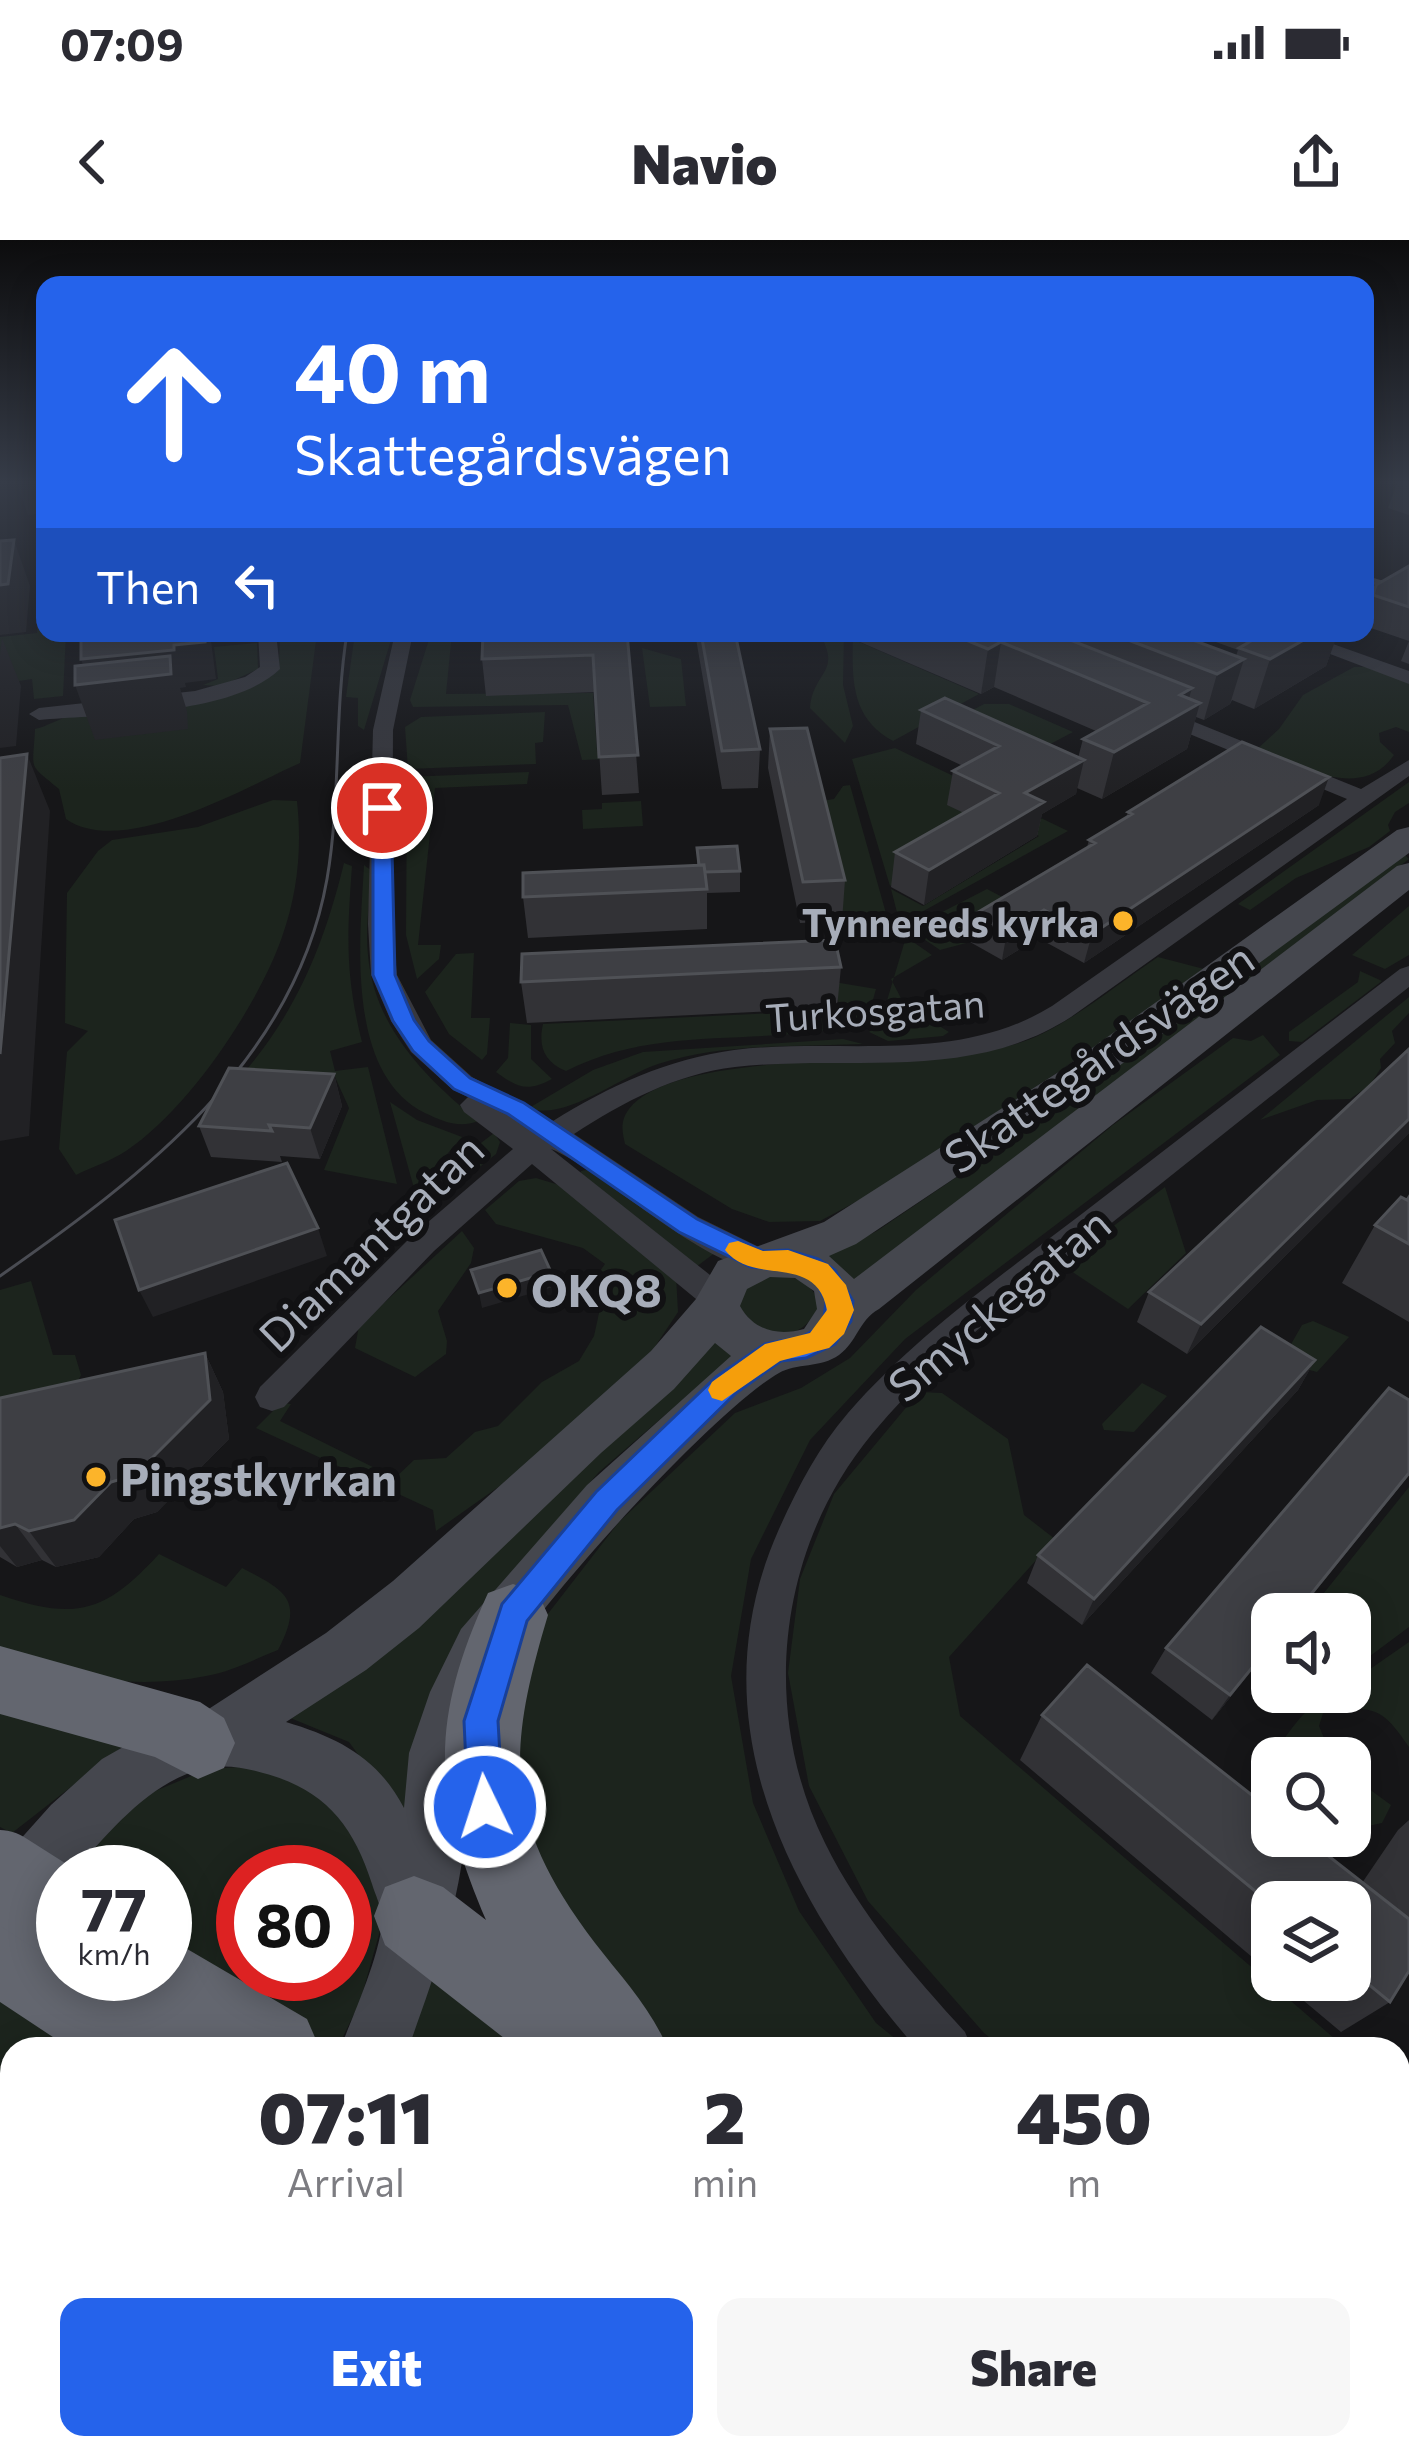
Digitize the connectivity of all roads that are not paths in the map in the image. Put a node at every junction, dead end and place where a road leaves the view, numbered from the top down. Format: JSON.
{"nodes":[{"id":1,"x":268,"y":642,"type":"edge"},
{"id":2,"x":402,"y":642,"type":"edge"},
{"id":3,"x":1309,"y":642,"type":"edge"},
{"id":4,"x":1409,"y":678,"type":"edge"},
{"id":5,"x":1129,"y":702,"type":"edge"},
{"id":6,"x":38,"y":714,"type":"dead end"},
{"id":7,"x":1409,"y":766,"type":"edge"},
{"id":8,"x":1363,"y":798,"type":"junction"},
{"id":9,"x":1409,"y":837,"type":"edge"},
{"id":10,"x":1409,"y":873,"type":"edge"},
{"id":11,"x":1409,"y":974,"type":"edge"},
{"id":12,"x":543,"y":1143,"type":"junction"},
{"id":13,"x":768,"y":1260,"type":"junction"},
{"id":14,"x":718,"y":1303,"type":"junction"},
{"id":15,"x":840,"y":1310,"type":"junction"},
{"id":16,"x":774,"y":1351,"type":"junction"},
{"id":17,"x":272,"y":1396,"type":"dead end"},
{"id":18,"x":513,"y":1615,"type":"junction"},
{"id":19,"x":0,"y":1680,"type":"edge"},
{"id":20,"x":209,"y":1740,"type":"junction"},
{"id":21,"x":0,"y":1874,"type":"edge"},
{"id":22,"x":36,"y":1897,"type":"edge"},
{"id":23,"x":0,"y":1911,"type":"edge"},
{"id":24,"x":414,"y":1916,"type":"junction"},
{"id":25,"x":0,"y":1954,"type":"edge"},
{"id":26,"x":192,"y":1995,"type":"edge"},
{"id":27,"x":128,"y":2037,"type":"edge"},
{"id":28,"x":258,"y":2037,"type":"edge"},
{"id":29,"x":379,"y":2037,"type":"edge"},
{"id":30,"x":570,"y":2037,"type":"edge"},
{"id":31,"x":615,"y":2037,"type":"edge"},
{"id":32,"x":937,"y":2037,"type":"edge"}],
"edges":[{"from":1,"to":6,"type":"street"},
{"from":2,"to":12,"type":"street"},
{"from":3,"to":4,"type":"street"},
{"from":5,"to":8,"type":"street"},
{"from":7,"to":8,"type":"street","name":"Turkosgatan"},
{"from":8,"to":12,"type":"street","name":"Turkosgatan"},
{"from":9,"to":13,"type":"street","name":"Skattegårdsvägen"},
{"from":10,"to":15,"type":"street","name":"Skattegårdsvägen"},
{"from":11,"to":32,"type":"street","name":"Smyckegatan"},
{"from":12,"to":13,"type":"street"},
{"from":12,"to":14,"type":"street"},
{"from":12,"to":17,"type":"street","name":"Diamantgatan"},
{"from":13,"to":14,"type":"street","name":"Skattegårdsvägen"},
{"from":13,"to":15,"type":"street"},
{"from":14,"to":16,"type":"street"},
{"from":14,"to":20,"type":"street","name":"Skattegårdsvägen"},
{"from":15,"to":16,"type":"street","name":"Skattegårdsvägen"},
{"from":16,"to":18,"type":"street","name":"Skattegårdsvägen"},
{"from":18,"to":24,"type":"street","name":"Skattegårdsvägen"},
{"from":18,"to":31,"type":"highway"},
{"from":19,"to":20,"type":"highway"},
{"from":20,"to":23,"type":"street","name":"Skattegårdsvägen"},
{"from":20,"to":24,"type":"street"},
{"from":21,"to":22,"type":"highway","bridge":true},
{"from":24,"to":29,"type":"street","name":"Skattegårdsvägen"},
{"from":24,"to":30,"type":"highway"},
{"from":25,"to":27,"type":"highway"},
{"from":26,"to":28,"type":"highway"}]}
